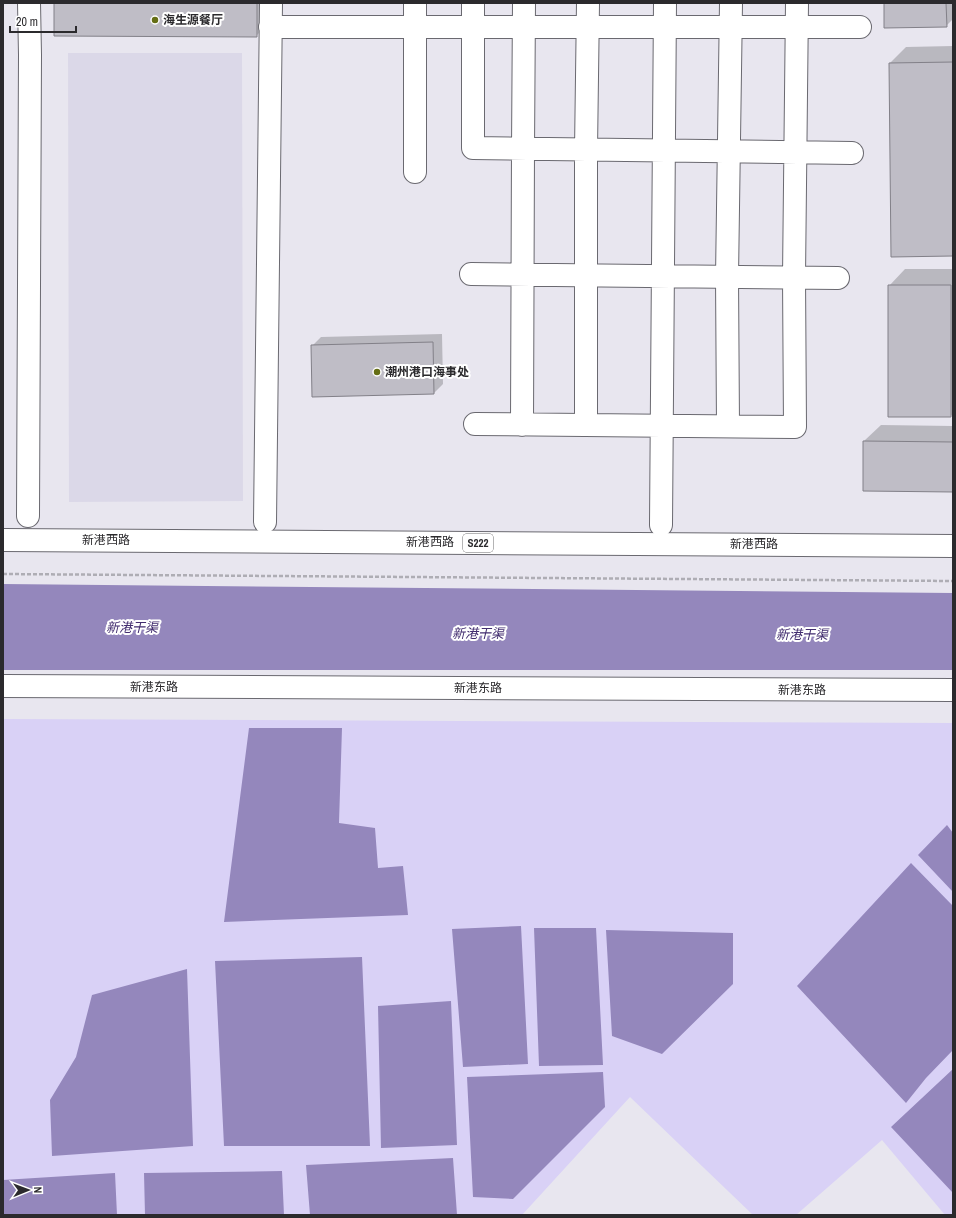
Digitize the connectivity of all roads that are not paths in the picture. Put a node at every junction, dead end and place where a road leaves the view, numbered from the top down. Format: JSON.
{"nodes":[{"id":1,"x":29,"y":3,"type":"edge"},
{"id":2,"x":271,"y":3,"type":"edge"},
{"id":3,"x":415,"y":3,"type":"edge"},
{"id":4,"x":473,"y":3,"type":"edge"},
{"id":5,"x":524,"y":3,"type":"edge"},
{"id":6,"x":588,"y":3,"type":"edge"},
{"id":7,"x":665,"y":3,"type":"edge"},
{"id":8,"x":732,"y":3,"type":"edge"},
{"id":9,"x":797,"y":3,"type":"edge"},
{"id":10,"x":270,"y":26,"type":"junction"},
{"id":11,"x":415,"y":26,"type":"junction"},
{"id":12,"x":473,"y":26,"type":"junction"},
{"id":13,"x":524,"y":27,"type":"junction"},
{"id":14,"x":587,"y":27,"type":"junction"},
{"id":15,"x":665,"y":27,"type":"junction"},
{"id":16,"x":731,"y":27,"type":"junction"},
{"id":17,"x":860,"y":27,"type":"dead end"},
{"id":18,"x":797,"y":28,"type":"junction"},
{"id":19,"x":522,"y":149,"type":"junction"},
{"id":20,"x":586,"y":150,"type":"junction"},
{"id":21,"x":664,"y":151,"type":"junction"},
{"id":22,"x":729,"y":152,"type":"junction"},
{"id":23,"x":795,"y":152,"type":"junction"},
{"id":24,"x":852,"y":153,"type":"dead end"},
{"id":25,"x":415,"y":172,"type":"dead end"},
{"id":26,"x":471,"y":274,"type":"dead end"},
{"id":27,"x":522,"y":275,"type":"junction"},
{"id":28,"x":587,"y":276,"type":"junction"},
{"id":29,"x":663,"y":276,"type":"junction"},
{"id":30,"x":727,"y":277,"type":"junction"},
{"id":31,"x":794,"y":277,"type":"junction"},
{"id":32,"x":838,"y":278,"type":"dead end"},
{"id":33,"x":475,"y":424,"type":"dead end"},
{"id":34,"x":522,"y":425,"type":"junction"},
{"id":35,"x":586,"y":425,"type":"junction"},
{"id":36,"x":662,"y":426,"type":"junction"},
{"id":37,"x":728,"y":426,"type":"junction"},
{"id":38,"x":28,"y":516,"type":"dead end"},
{"id":39,"x":265,"y":522,"type":"dead end"},
{"id":40,"x":661,"y":525,"type":"dead end"},
{"id":41,"x":3,"y":540,"type":"edge"},
{"id":42,"x":953,"y":546,"type":"edge"},
{"id":43,"x":3,"y":686,"type":"edge"},
{"id":44,"x":953,"y":690,"type":"edge"}],
"edges":[{"from":1,"to":38,"type":"street"},
{"from":2,"to":10,"type":"street"},
{"from":3,"to":11,"type":"street"},
{"from":4,"to":12,"type":"street"},
{"from":5,"to":13,"type":"street"},
{"from":6,"to":14,"type":"street"},
{"from":7,"to":15,"type":"street"},
{"from":8,"to":16,"type":"street"},
{"from":9,"to":18,"type":"street"},
{"from":10,"to":11,"type":"street"},
{"from":10,"to":39,"type":"street"},
{"from":11,"to":12,"type":"street"},
{"from":11,"to":25,"type":"street"},
{"from":12,"to":13,"type":"street"},
{"from":12,"to":19,"type":"street"},
{"from":13,"to":14,"type":"street"},
{"from":13,"to":19,"type":"street"},
{"from":14,"to":15,"type":"street"},
{"from":14,"to":20,"type":"street"},
{"from":15,"to":16,"type":"street"},
{"from":15,"to":21,"type":"street"},
{"from":16,"to":18,"type":"street"},
{"from":16,"to":22,"type":"street"},
{"from":17,"to":18,"type":"street"},
{"from":18,"to":23,"type":"street"},
{"from":19,"to":20,"type":"street"},
{"from":19,"to":27,"type":"street"},
{"from":20,"to":21,"type":"street"},
{"from":20,"to":28,"type":"street"},
{"from":21,"to":22,"type":"street"},
{"from":21,"to":29,"type":"street"},
{"from":22,"to":23,"type":"street"},
{"from":22,"to":30,"type":"street"},
{"from":23,"to":24,"type":"street"},
{"from":23,"to":31,"type":"street"},
{"from":26,"to":27,"type":"street"},
{"from":27,"to":28,"type":"street"},
{"from":27,"to":34,"type":"street"},
{"from":28,"to":29,"type":"street"},
{"from":28,"to":35,"type":"street"},
{"from":29,"to":30,"type":"street"},
{"from":29,"to":36,"type":"street"},
{"from":30,"to":31,"type":"street"},
{"from":30,"to":37,"type":"street"},
{"from":31,"to":32,"type":"street"},
{"from":31,"to":37,"type":"street"},
{"from":33,"to":34,"type":"street"},
{"from":34,"to":35,"type":"street"},
{"from":35,"to":36,"type":"street"},
{"from":36,"to":37,"type":"street"},
{"from":36,"to":40,"type":"street"},
{"from":41,"to":42,"type":"street","name":"新港西路","number":"S222"},
{"from":43,"to":44,"type":"street","name":"新港东路"}]}
